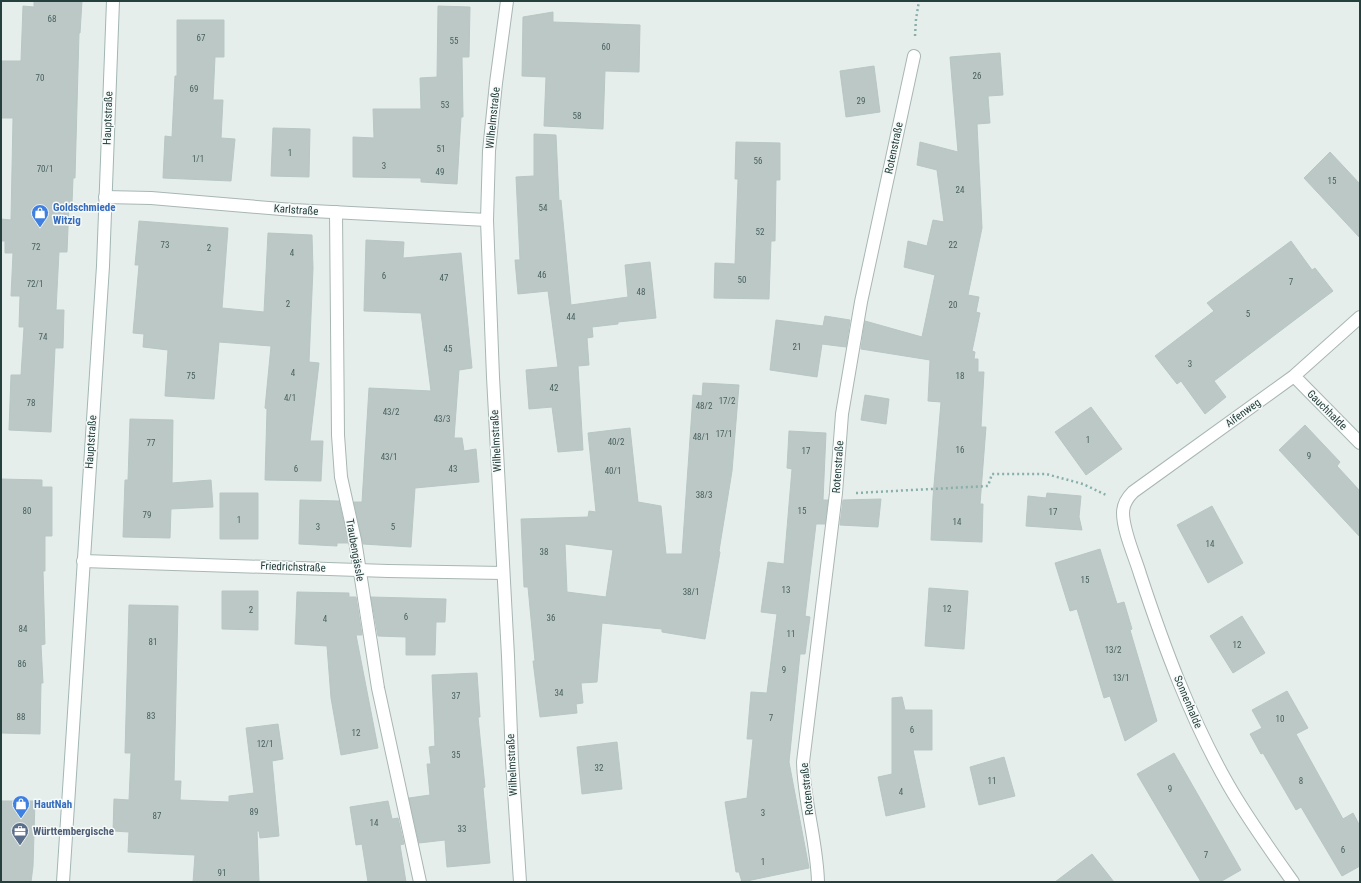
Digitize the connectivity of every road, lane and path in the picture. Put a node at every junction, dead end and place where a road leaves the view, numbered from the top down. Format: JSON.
{"nodes":[{"id":1,"x":113,"y":1,"type":"edge"},
{"id":2,"x":507,"y":1,"type":"edge"},
{"id":3,"x":919,"y":1,"type":"edge"},
{"id":4,"x":914,"y":56,"type":"joint"},
{"id":5,"x":106,"y":197,"type":"junction"},
{"id":6,"x":336,"y":212,"type":"junction"},
{"id":7,"x":487,"y":220,"type":"junction"},
{"id":8,"x":1360,"y":317,"type":"edge"},
{"id":9,"x":1294,"y":376,"type":"junction"},
{"id":10,"x":1360,"y":443,"type":"edge"},
{"id":11,"x":836,"y":493,"type":"junction"},
{"id":12,"x":1124,"y":504,"type":"junction"},
{"id":13,"x":83,"y":561,"type":"junction"},
{"id":14,"x":360,"y":570,"type":"junction"},
{"id":15,"x":504,"y":573,"type":"junction"},
{"id":16,"x":63,"y":882,"type":"edge"},
{"id":17,"x":420,"y":882,"type":"edge"},
{"id":18,"x":520,"y":882,"type":"edge"},
{"id":19,"x":818,"y":882,"type":"edge"},
{"id":20,"x":1293,"y":882,"type":"edge"}],
"edges":[{"from":1,"to":5,"type":"street","name":"Hauptstraße"},
{"from":2,"to":7,"type":"street","name":"Wilhelmstraße"},
{"from":3,"to":4,"type":"path"},
{"from":4,"to":11,"type":"street","name":"Rotenstraße"},
{"from":5,"to":6,"type":"street","name":"Karlstraße"},
{"from":5,"to":13,"type":"street","name":"Hauptstraße"},
{"from":6,"to":7,"type":"street","name":"Karlstraße"},
{"from":6,"to":14,"type":"street","name":"Traubengässle"},
{"from":7,"to":15,"type":"street","name":"Wilhelmstraße"},
{"from":8,"to":9,"type":"street","name":"Aifenweg"},
{"from":9,"to":10,"type":"street","name":"Gauchhalde"},
{"from":9,"to":12,"type":"street","name":"Aifenweg"},
{"from":11,"to":12,"type":"path"},
{"from":11,"to":19,"type":"street","name":"Rotenstraße"},
{"from":12,"to":20,"type":"street","name":"Sonnenhalde"},
{"from":13,"to":14,"type":"street","name":"Friedrichstraße"},
{"from":13,"to":16,"type":"street","name":"Hauptstraße"},
{"from":14,"to":15,"type":"street","name":"Friedrichstraße"},
{"from":14,"to":17,"type":"street","name":"Traubengässle"},
{"from":15,"to":18,"type":"street","name":"Wilhelmstraße"}]}
